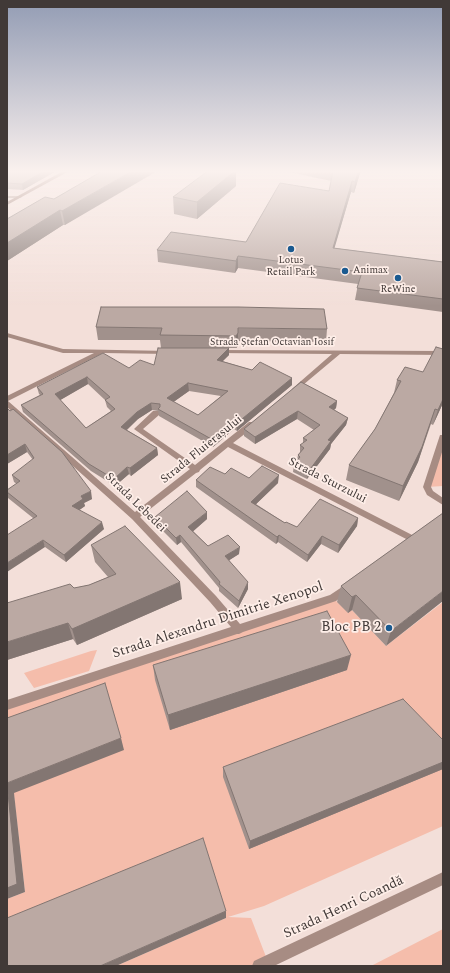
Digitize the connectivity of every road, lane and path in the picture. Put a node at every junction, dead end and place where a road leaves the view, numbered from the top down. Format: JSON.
{"nodes":[{"id":1,"x":7,"y":334,"type":"edge"},
{"id":2,"x":101,"y":352,"type":"junction"},
{"id":3,"x":172,"y":352,"type":"edge"},
{"id":4,"x":212,"y":352,"type":"edge"},
{"id":5,"x":338,"y":353,"type":"junction"},
{"id":6,"x":443,"y":353,"type":"edge"},
{"id":7,"x":286,"y":396,"type":"edge"},
{"id":8,"x":7,"y":399,"type":"edge"},
{"id":9,"x":7,"y":403,"type":"edge"},
{"id":10,"x":156,"y":413,"type":"edge"},
{"id":11,"x":257,"y":420,"type":"edge"},
{"id":12,"x":443,"y":437,"type":"edge"},
{"id":13,"x":228,"y":444,"type":"junction"},
{"id":14,"x":196,"y":470,"type":"junction"},
{"id":15,"x":443,"y":502,"type":"edge"},
{"id":16,"x":135,"y":517,"type":"junction"},
{"id":17,"x":404,"y":548,"type":"edge"},
{"id":18,"x":359,"y":579,"type":"edge"},
{"id":19,"x":239,"y":630,"type":"junction"},
{"id":20,"x":7,"y":706,"type":"edge"},
{"id":21,"x":443,"y":878,"type":"edge"},
{"id":22,"x":259,"y":966,"type":"edge"}],
"edges":[{"from":1,"to":2,"type":"street"},
{"from":2,"to":3,"type":"street"},
{"from":2,"to":8,"type":"street"},
{"from":4,"to":5,"type":"street","name":"Strada Ștefan Octavian Iosif"},
{"from":5,"to":6,"type":"street","name":"Strada Ștefan Octavian Iosif"},
{"from":5,"to":7,"type":"street"},
{"from":9,"to":16,"type":"street","name":"Strada Lebedei"},
{"from":10,"to":14,"type":"street"},
{"from":11,"to":13,"type":"street","name":"Strada Fluierașului"},
{"from":12,"to":15,"type":"street"},
{"from":13,"to":14,"type":"street","name":"Strada Fluierașului"},
{"from":13,"to":17,"type":"street","name":"Strada Sturzului"},
{"from":14,"to":16,"type":"street","name":"Strada Fluierașului"},
{"from":16,"to":19,"type":"street","name":"Strada Lebedei"},
{"from":18,"to":19,"type":"street","name":"Strada Alexandru Dimitrie Xenopol"},
{"from":19,"to":20,"type":"street","name":"Strada Alexandru Dimitrie Xenopol"},
{"from":21,"to":22,"type":"street","name":"Strada Henri Coandă"}]}
